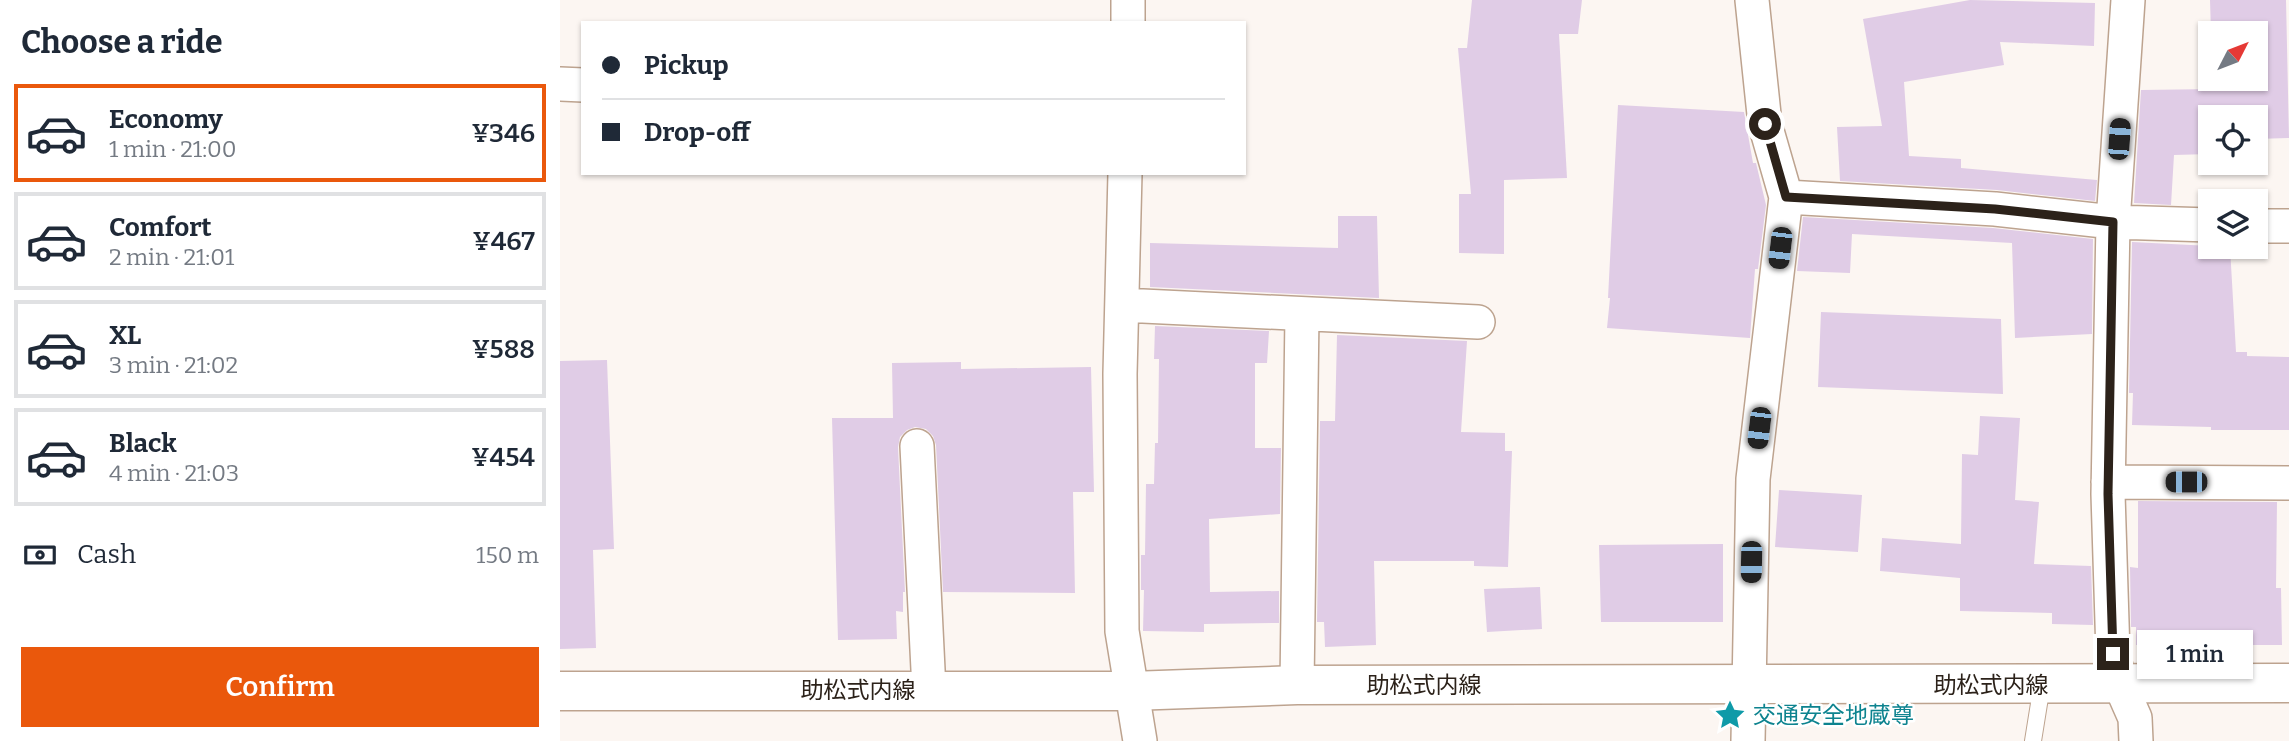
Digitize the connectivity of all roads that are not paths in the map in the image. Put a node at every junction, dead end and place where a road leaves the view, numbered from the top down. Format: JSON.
{"nodes":[{"id":1,"x":1128,"y":0,"type":"edge"},
{"id":2,"x":1752,"y":0,"type":"edge"},
{"id":3,"x":2128,"y":0,"type":"edge"},
{"id":4,"x":1128,"y":21,"type":"edge"},
{"id":5,"x":560,"y":85,"type":"edge"},
{"id":6,"x":581,"y":85,"type":"edge"},
{"id":7,"x":1125,"y":175,"type":"edge"},
{"id":8,"x":1786,"y":197,"type":"junction"},
{"id":9,"x":2113,"y":222,"type":"junction"},
{"id":10,"x":2198,"y":225,"type":"edge"},
{"id":11,"x":2268,"y":226,"type":"edge"},
{"id":12,"x":2289,"y":226,"type":"edge"},
{"id":13,"x":1122,"y":305,"type":"junction"},
{"id":14,"x":1302,"y":314,"type":"junction"},
{"id":15,"x":1478,"y":322,"type":"dead end"},
{"id":16,"x":917,"y":446,"type":"dead end"},
{"id":17,"x":2108,"y":482,"type":"junction"},
{"id":18,"x":2289,"y":483,"type":"edge"},
{"id":19,"x":2289,"y":683,"type":"edge"},
{"id":20,"x":2120,"y":684,"type":"junction"},
{"id":21,"x":1297,"y":685,"type":"junction"},
{"id":22,"x":1748,"y":685,"type":"junction"},
{"id":23,"x":2042,"y":685,"type":"junction"},
{"id":24,"x":929,"y":690,"type":"junction"},
{"id":25,"x":560,"y":691,"type":"edge"},
{"id":26,"x":1131,"y":691,"type":"junction"},
{"id":27,"x":1140,"y":741,"type":"edge"},
{"id":28,"x":1748,"y":741,"type":"edge"},
{"id":29,"x":2033,"y":741,"type":"edge"},
{"id":30,"x":2136,"y":741,"type":"edge"}],
"edges":[{"from":1,"to":4,"type":"street"},
{"from":2,"to":8,"type":"street"},
{"from":3,"to":9,"type":"street"},
{"from":5,"to":6,"type":"street"},
{"from":7,"to":13,"type":"street"},
{"from":8,"to":9,"type":"street"},
{"from":8,"to":22,"type":"street"},
{"from":9,"to":10,"type":"street"},
{"from":9,"to":17,"type":"street"},
{"from":11,"to":12,"type":"street"},
{"from":13,"to":14,"type":"street"},
{"from":13,"to":26,"type":"street"},
{"from":14,"to":15,"type":"street"},
{"from":14,"to":21,"type":"street"},
{"from":16,"to":24,"type":"street"},
{"from":17,"to":18,"type":"street"},
{"from":17,"to":20,"type":"street"},
{"from":19,"to":20,"type":"street","name":"助松式内線"},
{"from":20,"to":23,"type":"street","name":"助松式内線"},
{"from":20,"to":30,"type":"street"},
{"from":21,"to":22,"type":"street","name":"助松式内線"},
{"from":21,"to":26,"type":"street","name":"助松式内線"},
{"from":22,"to":23,"type":"street","name":"助松式内線"},
{"from":22,"to":28,"type":"street"},
{"from":23,"to":29,"type":"lane"},
{"from":24,"to":25,"type":"street","name":"助松式内線"},
{"from":24,"to":26,"type":"street","name":"助松式内線"},
{"from":26,"to":27,"type":"street"}]}
